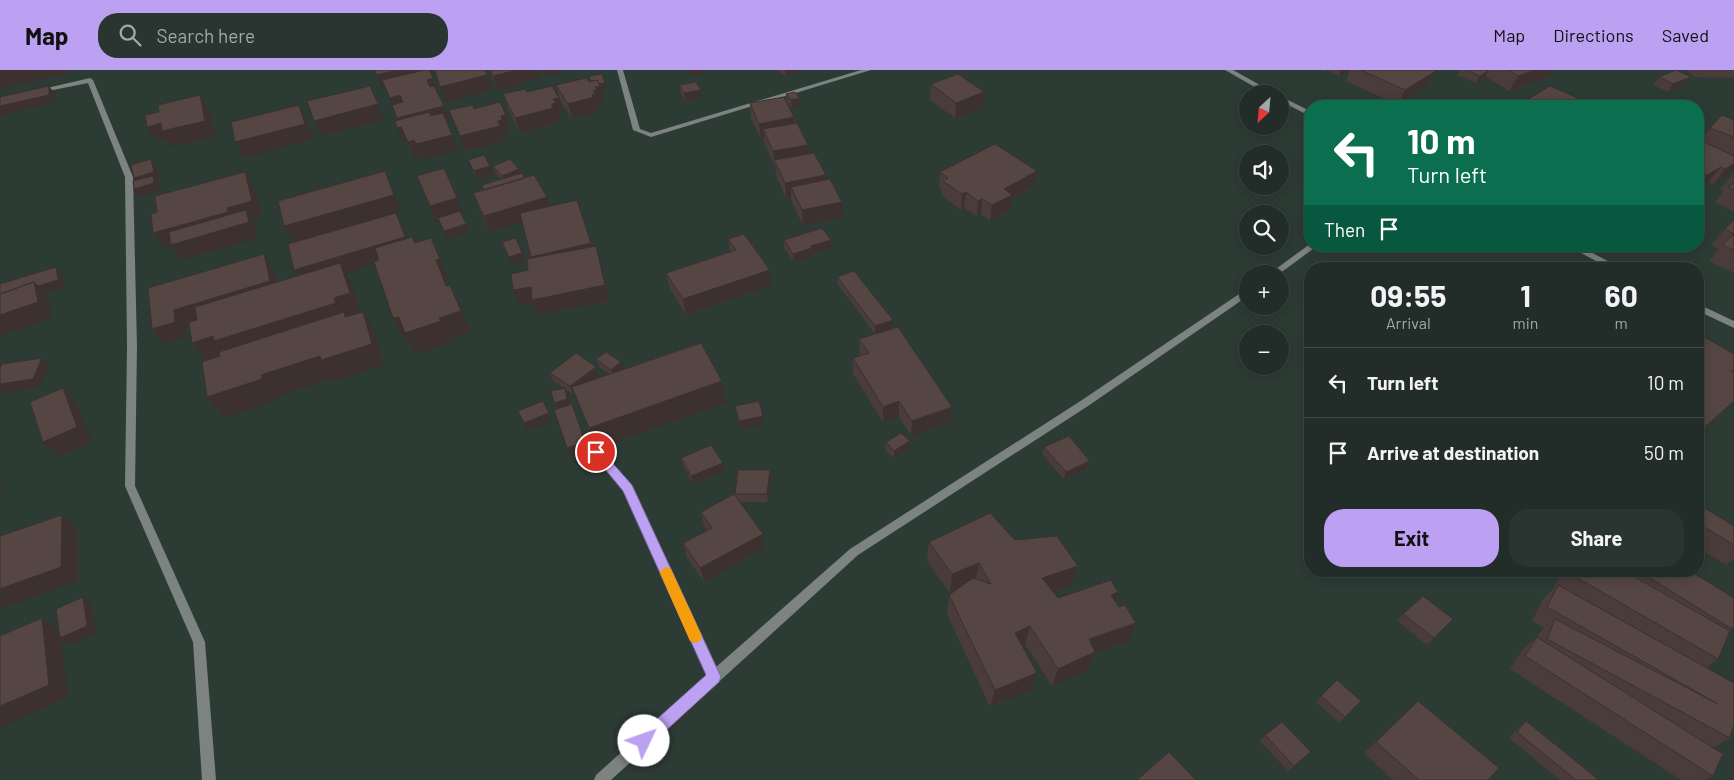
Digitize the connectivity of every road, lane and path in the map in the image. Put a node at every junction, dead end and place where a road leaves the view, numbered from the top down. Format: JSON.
{"nodes":[{"id":1,"x":620,"y":70,"type":"edge"},
{"id":2,"x":868,"y":70,"type":"edge"},
{"id":3,"x":1228,"y":70,"type":"edge"},
{"id":4,"x":90,"y":75,"type":"edge"},
{"id":5,"x":1256,"y":85,"type":"edge"},
{"id":6,"x":27,"y":94,"type":"edge"},
{"id":7,"x":1289,"y":103,"type":"edge"},
{"id":8,"x":1304,"y":111,"type":"edge"},
{"id":9,"x":1304,"y":252,"type":"edge"},
{"id":10,"x":1584,"y":252,"type":"edge"},
{"id":11,"x":1605,"y":262,"type":"edge"},
{"id":12,"x":1286,"y":265,"type":"edge"},
{"id":13,"x":1239,"y":298,"type":"edge"},
{"id":14,"x":1704,"y":310,"type":"edge"},
{"id":15,"x":1734,"y":325,"type":"edge"},
{"id":16,"x":596,"y":452,"type":"dead end"},
{"id":17,"x":714,"y":677,"type":"junction"},
{"id":18,"x":209,"y":780,"type":"edge"},
{"id":19,"x":602,"y":780,"type":"edge"}],
"edges":[{"from":1,"to":2,"type":"street"},
{"from":3,"to":5,"type":"street"},
{"from":4,"to":6,"type":"street"},
{"from":4,"to":18,"type":"street"},
{"from":7,"to":8,"type":"street"},
{"from":9,"to":12,"type":"street"},
{"from":10,"to":11,"type":"street"},
{"from":13,"to":17,"type":"street"},
{"from":14,"to":15,"type":"street"},
{"from":16,"to":17,"type":"street"},
{"from":17,"to":19,"type":"street"}]}
